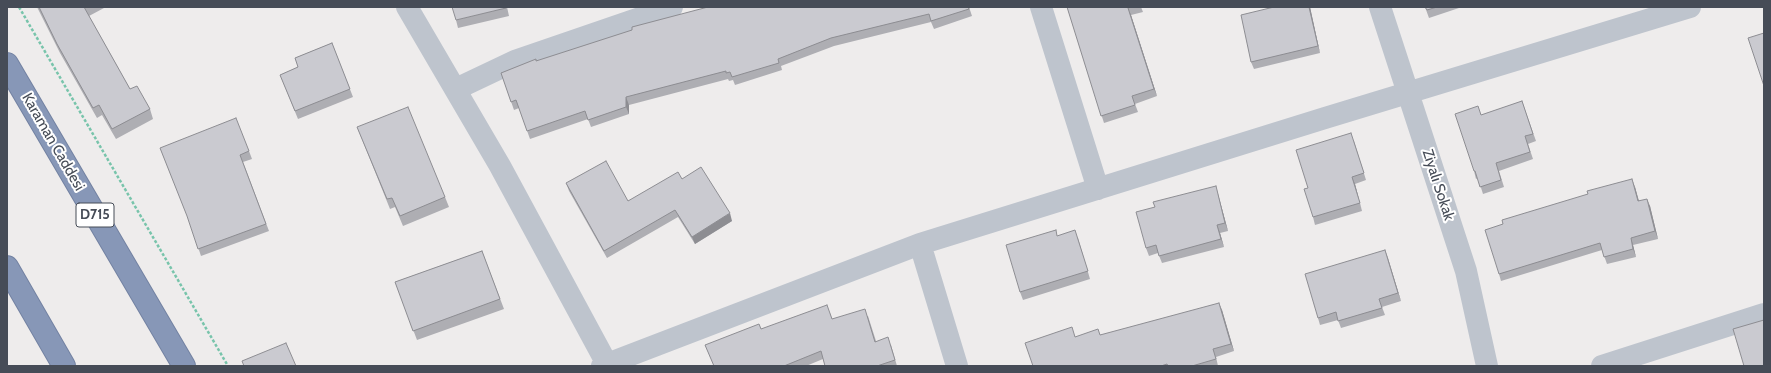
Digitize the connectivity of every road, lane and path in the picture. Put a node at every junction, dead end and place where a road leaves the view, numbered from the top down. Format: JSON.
{"nodes":[{"id":1,"x":19,"y":7,"type":"edge"},
{"id":2,"x":407,"y":7,"type":"edge"},
{"id":3,"x":672,"y":7,"type":"edge"},
{"id":4,"x":1041,"y":7,"type":"edge"},
{"id":5,"x":1380,"y":7,"type":"edge"},
{"id":6,"x":1690,"y":7,"type":"edge"},
{"id":7,"x":7,"y":64,"type":"edge"},
{"id":8,"x":456,"y":89,"type":"junction"},
{"id":9,"x":1408,"y":93,"type":"junction"},
{"id":10,"x":1098,"y":189,"type":"junction"},
{"id":11,"x":920,"y":244,"type":"junction"},
{"id":12,"x":7,"y":267,"type":"edge"},
{"id":13,"x":1764,"y":314,"type":"edge"},
{"id":14,"x":605,"y":365,"type":"edge"},
{"id":15,"x":64,"y":366,"type":"edge"},
{"id":16,"x":184,"y":366,"type":"edge"},
{"id":17,"x":228,"y":366,"type":"edge"},
{"id":18,"x":957,"y":366,"type":"edge"},
{"id":19,"x":1487,"y":366,"type":"edge"},
{"id":20,"x":1602,"y":366,"type":"edge"}],
"edges":[{"from":1,"to":17,"type":"path"},
{"from":2,"to":8,"type":"street"},
{"from":3,"to":8,"type":"street"},
{"from":4,"to":10,"type":"street"},
{"from":5,"to":9,"type":"street","name":"Ziyalı Sokak"},
{"from":6,"to":9,"type":"street"},
{"from":7,"to":16,"type":"highway","name":"Karaman Caddesi","number":"D715"},
{"from":8,"to":14,"type":"street"},
{"from":9,"to":10,"type":"street"},
{"from":9,"to":19,"type":"street","name":"Ziyalı Sokak"},
{"from":10,"to":11,"type":"street"},
{"from":11,"to":14,"type":"street"},
{"from":11,"to":18,"type":"street"},
{"from":12,"to":15,"type":"highway"},
{"from":13,"to":20,"type":"street"}]}
